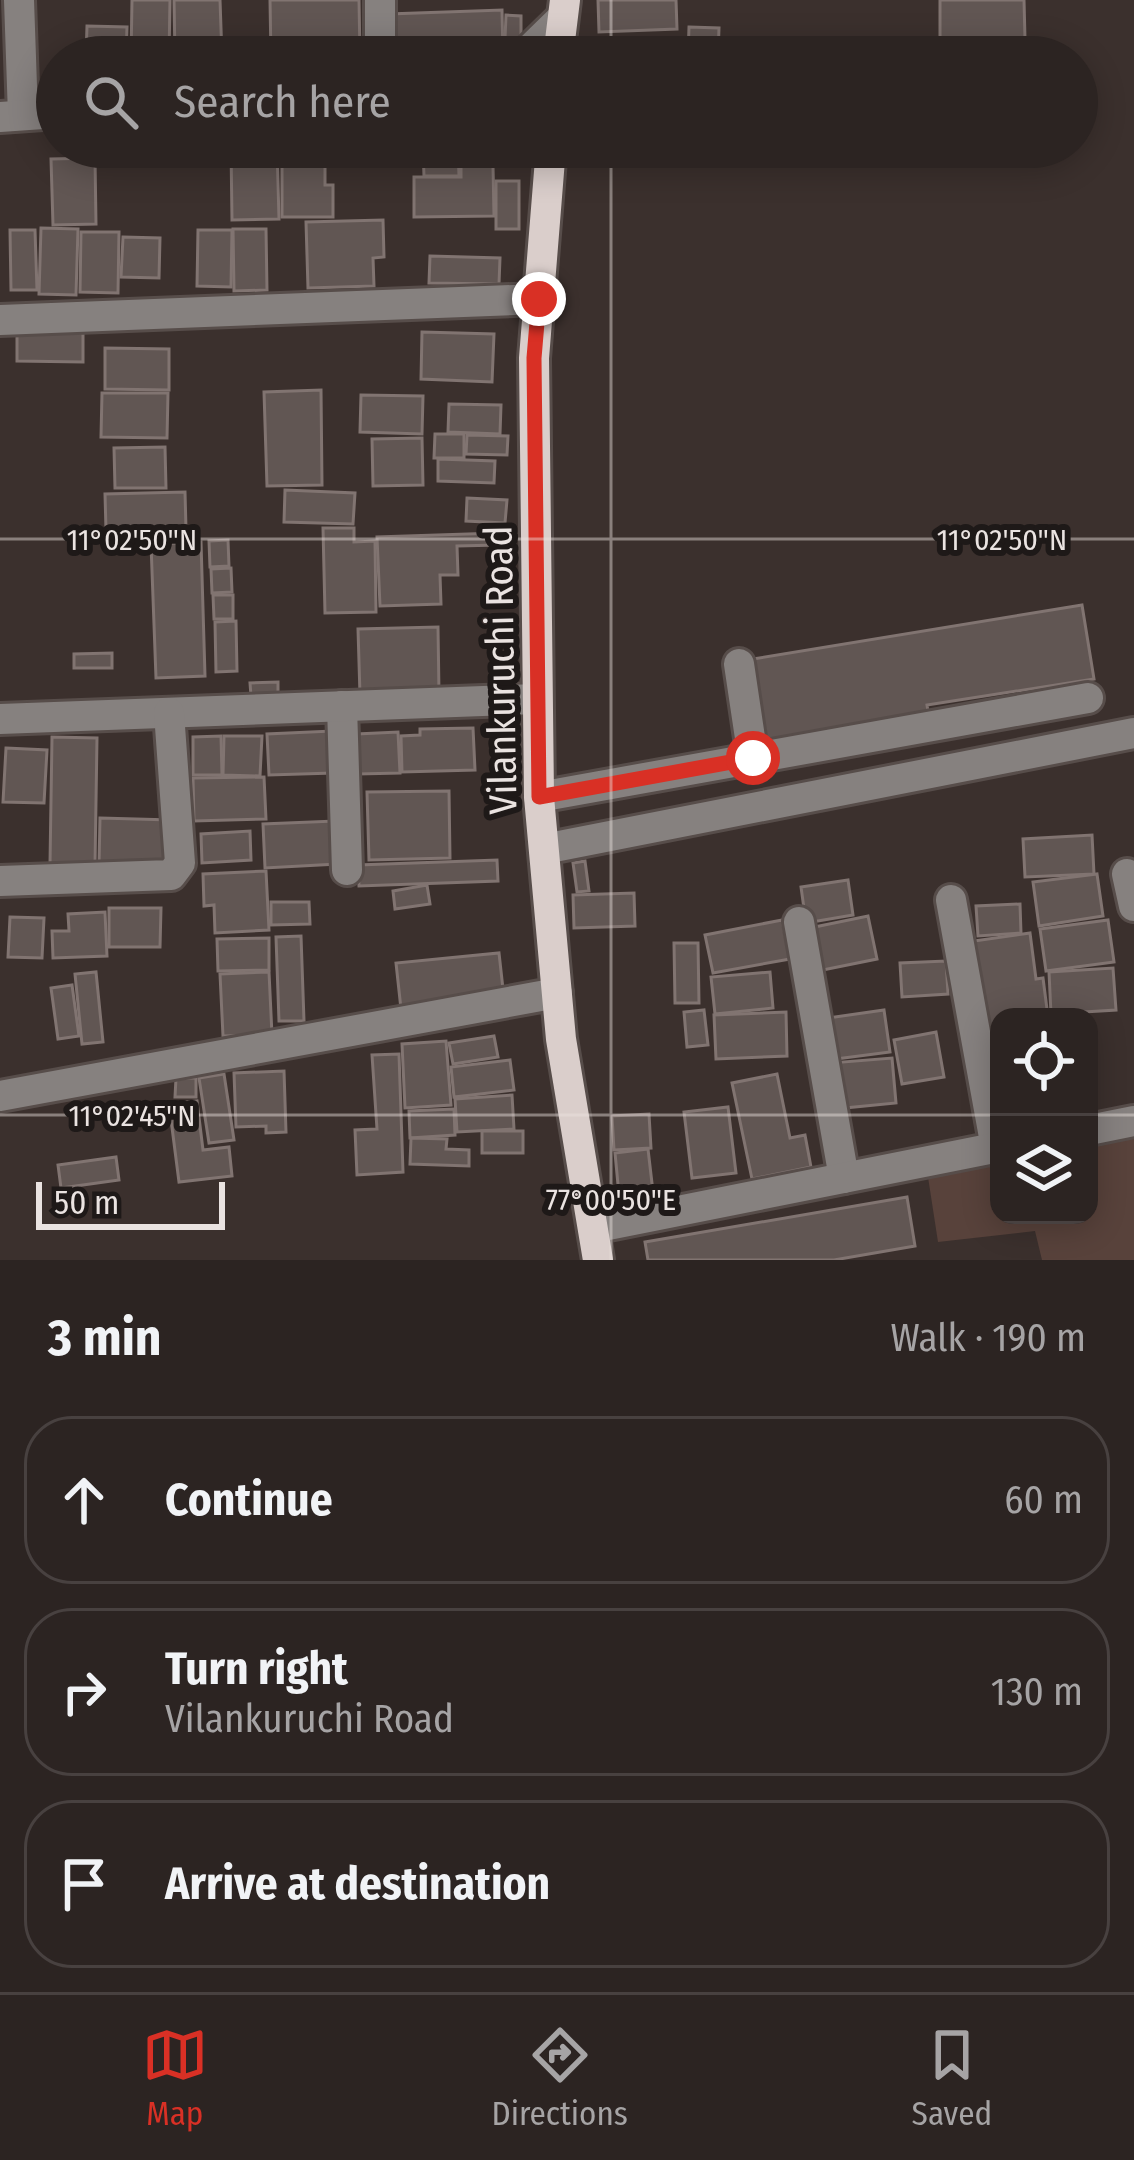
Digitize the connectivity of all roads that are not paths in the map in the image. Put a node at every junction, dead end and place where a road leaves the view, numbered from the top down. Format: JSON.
{"nodes":[{"id":1,"x":20,"y":0,"type":"edge"},
{"id":2,"x":380,"y":0,"type":"edge"},
{"id":3,"x":563,"y":9,"type":"edge"},
{"id":4,"x":380,"y":36,"type":"edge"},
{"id":5,"x":540,"y":36,"type":"edge"},
{"id":6,"x":12,"y":116,"type":"edge"},
{"id":7,"x":549,"y":168,"type":"edge"},
{"id":8,"x":539,"y":299,"type":"junction"},
{"id":9,"x":0,"y":320,"type":"edge"},
{"id":10,"x":739,"y":664,"type":"dead end"},
{"id":11,"x":1088,"y":698,"type":"dead end"},
{"id":12,"x":537,"y":699,"type":"junction"},
{"id":13,"x":342,"y":706,"type":"junction"},
{"id":14,"x":170,"y":713,"type":"junction"},
{"id":15,"x":0,"y":719,"type":"edge"},
{"id":16,"x":1134,"y":733,"type":"edge"},
{"id":17,"x":753,"y":758,"type":"junction"},
{"id":18,"x":539,"y":797,"type":"junction"},
{"id":19,"x":544,"y":849,"type":"junction"},
{"id":20,"x":347,"y":870,"type":"dead end"},
{"id":21,"x":1127,"y":874,"type":"dead end"},
{"id":22,"x":0,"y":881,"type":"edge"},
{"id":23,"x":950,"y":900,"type":"dead end"},
{"id":24,"x":1134,"y":906,"type":"edge"},
{"id":25,"x":799,"y":922,"type":"dead end"},
{"id":26,"x":557,"y":993,"type":"junction"},
{"id":27,"x":0,"y":1096,"type":"edge"},
{"id":28,"x":991,"y":1116,"type":"edge"},
{"id":29,"x":1134,"y":1121,"type":"edge"},
{"id":30,"x":1098,"y":1128,"type":"edge"},
{"id":31,"x":990,"y":1149,"type":"edge"},
{"id":32,"x":844,"y":1178,"type":"junction"},
{"id":33,"x":593,"y":1228,"type":"junction"},
{"id":34,"x":598,"y":1260,"type":"edge"}],
"edges":[{"from":1,"to":6,"type":"street"},
{"from":2,"to":4,"type":"street"},
{"from":3,"to":5,"type":"street"},
{"from":7,"to":8,"type":"main road","name":"Vilankuruchi Road"},
{"from":8,"to":9,"type":"street"},
{"from":8,"to":12,"type":"main road","name":"Vilankuruchi Road"},
{"from":10,"to":17,"type":"street"},
{"from":11,"to":17,"type":"street"},
{"from":12,"to":13,"type":"street"},
{"from":12,"to":18,"type":"main road","name":"Vilankuruchi Road"},
{"from":13,"to":14,"type":"street"},
{"from":13,"to":20,"type":"street"},
{"from":14,"to":15,"type":"street"},
{"from":14,"to":22,"type":"street"},
{"from":16,"to":19,"type":"street"},
{"from":17,"to":18,"type":"street"},
{"from":18,"to":19,"type":"main road","name":"Vilankuruchi Road"},
{"from":19,"to":26,"type":"main road","name":"Vilankuruchi Road"},
{"from":21,"to":24,"type":"street"},
{"from":23,"to":28,"type":"street"},
{"from":25,"to":32,"type":"street"},
{"from":26,"to":27,"type":"street"},
{"from":26,"to":33,"type":"main road","name":"Vilankuruchi Road"},
{"from":29,"to":30,"type":"street"},
{"from":31,"to":32,"type":"street"},
{"from":32,"to":33,"type":"street"},
{"from":33,"to":34,"type":"main road","name":"Vilankuruchi Road"}]}
